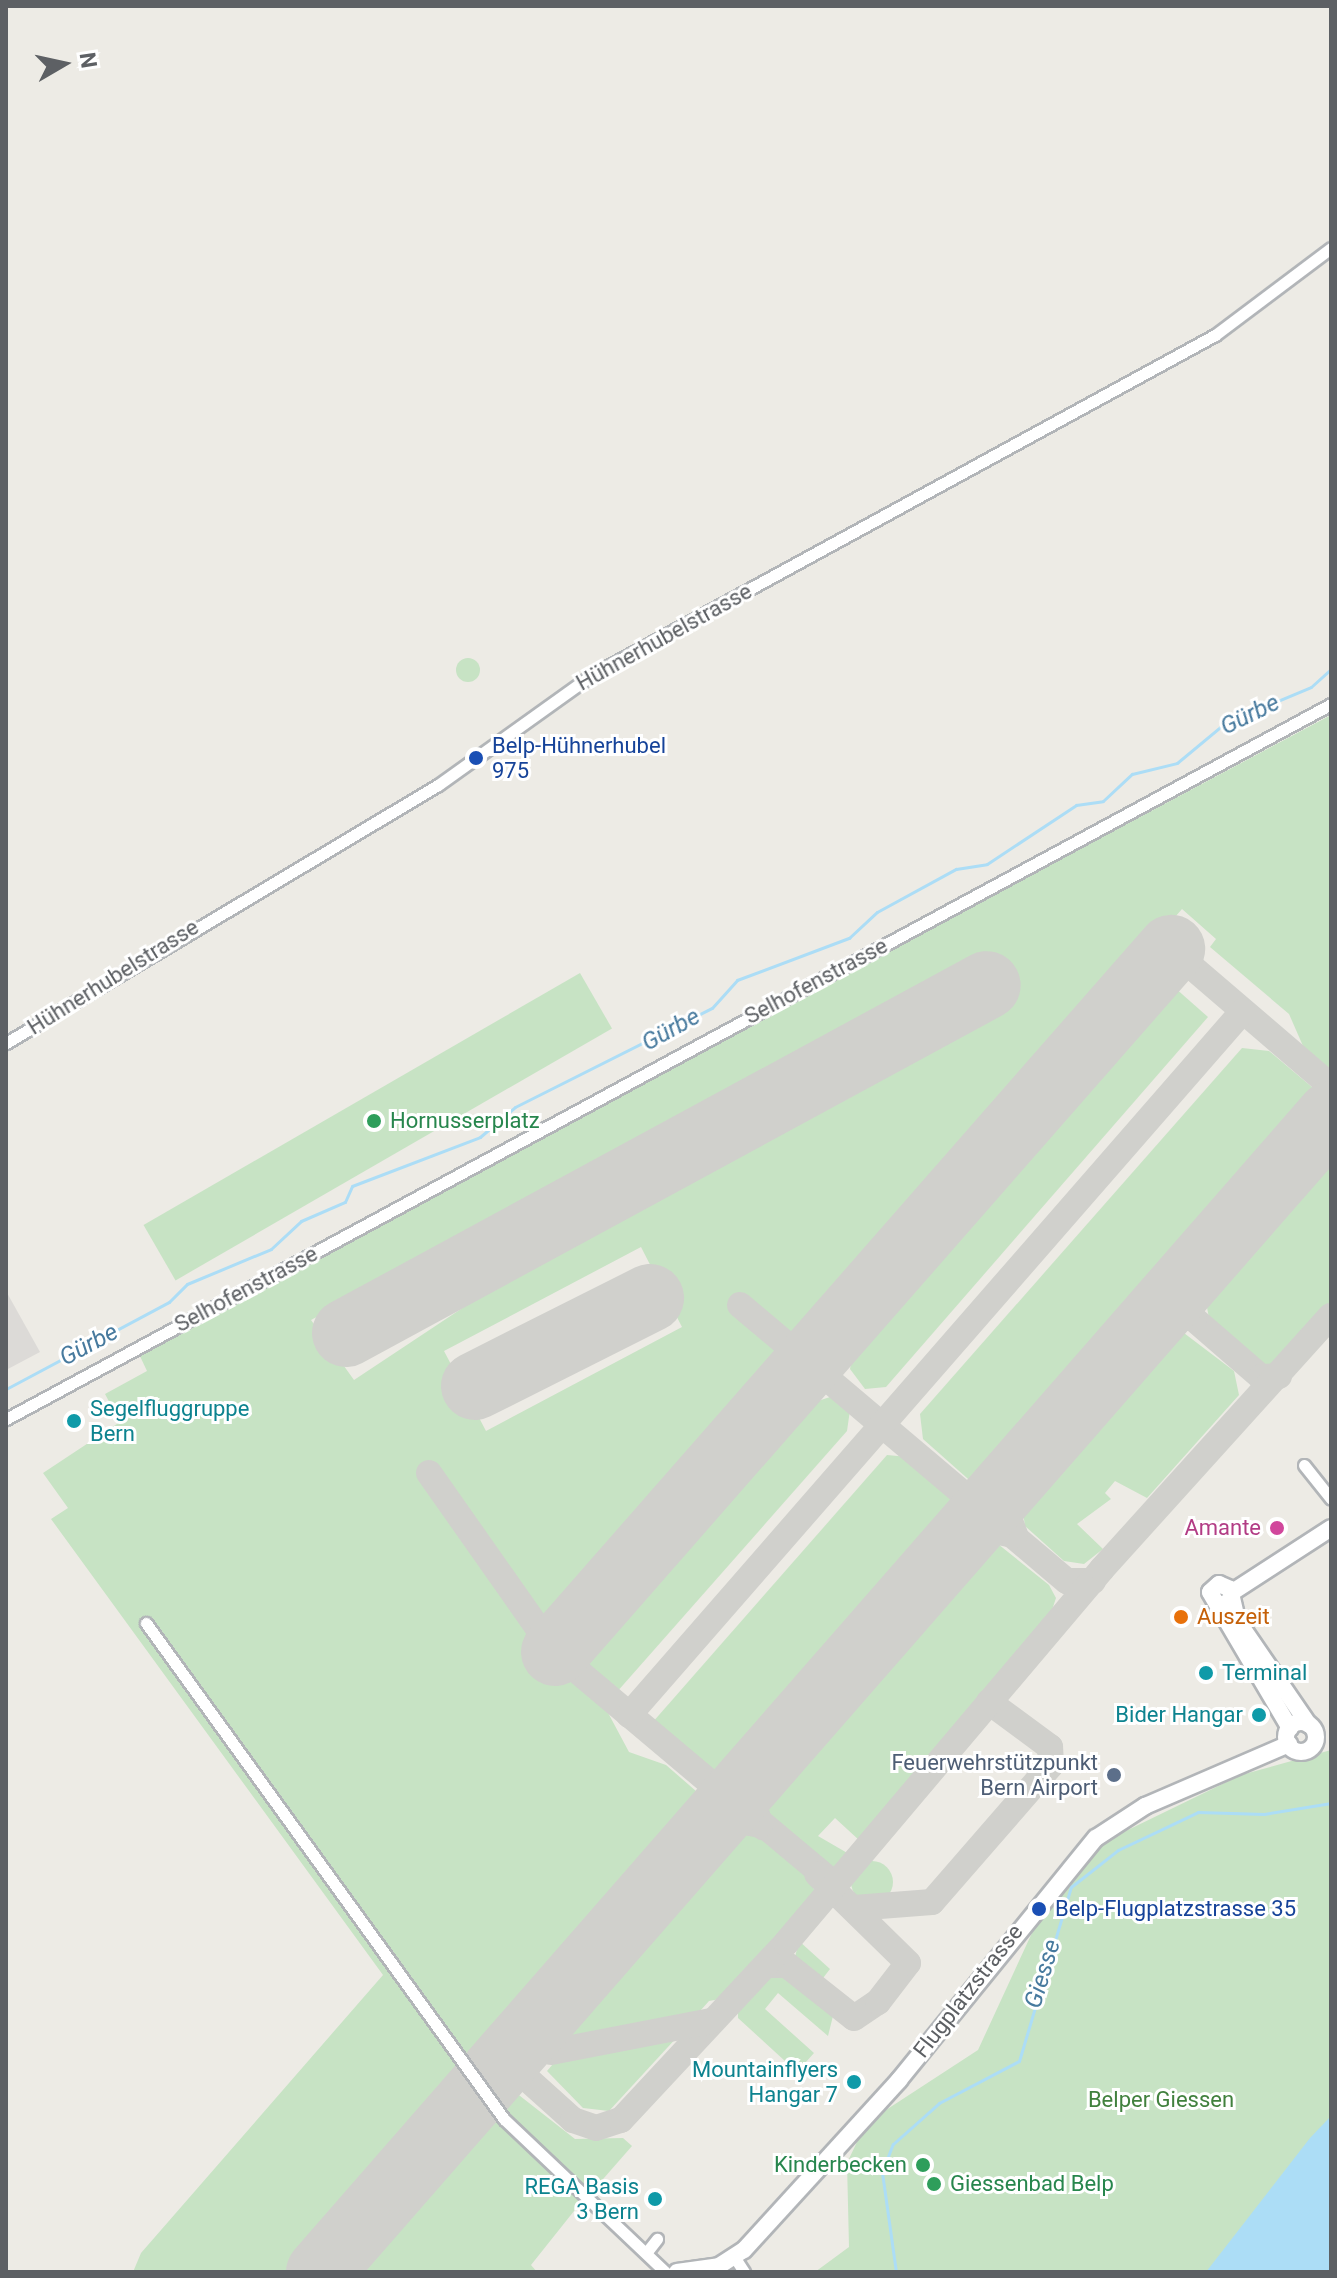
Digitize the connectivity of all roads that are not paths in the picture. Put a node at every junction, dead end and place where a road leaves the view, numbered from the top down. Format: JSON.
{"nodes":[{"id":1,"x":1331,"y":248,"type":"edge"},
{"id":2,"x":1331,"y":704,"type":"edge"},
{"id":3,"x":6,"y":1043,"type":"edge"},
{"id":4,"x":6,"y":1419,"type":"edge"},
{"id":5,"x":1304,"y":1465,"type":"dead end"},
{"id":6,"x":1331,"y":1499,"type":"edge"},
{"id":7,"x":1331,"y":1528,"type":"edge"},
{"id":8,"x":1227,"y":1600,"type":"junction"},
{"id":9,"x":146,"y":1623,"type":"dead end"},
{"id":10,"x":1309,"y":1725,"type":"junction"},
{"id":11,"x":1289,"y":1736,"type":"junction"},
{"id":12,"x":657,"y":2239,"type":"dead end"},
{"id":13,"x":646,"y":2253,"type":"junction"},
{"id":14,"x":739,"y":2265,"type":"edge"},
{"id":15,"x":665,"y":2272,"type":"edge"},
{"id":16,"x":677,"y":2272,"type":"edge"}],
"edges":[{"from":1,"to":3,"type":"street","name":"Hühnerhubelstrasse"},
{"from":2,"to":4,"type":"street","name":"Selhofenstrasse"},
{"from":5,"to":6,"type":"street"},
{"from":7,"to":8,"type":"street"},
{"from":8,"to":10,"type":"street"},
{"from":8,"to":11,"type":"street"},
{"from":9,"to":13,"type":"street"},
{"from":10,"to":11,"type":"street"},
{"from":10,"to":11,"type":"street"},
{"from":11,"to":14,"type":"street","name":"Flugplatzstrasse"},
{"from":12,"to":13,"type":"street"},
{"from":13,"to":15,"type":"street"},
{"from":14,"to":16,"type":"street","name":"Flugplatzstrasse"}]}
